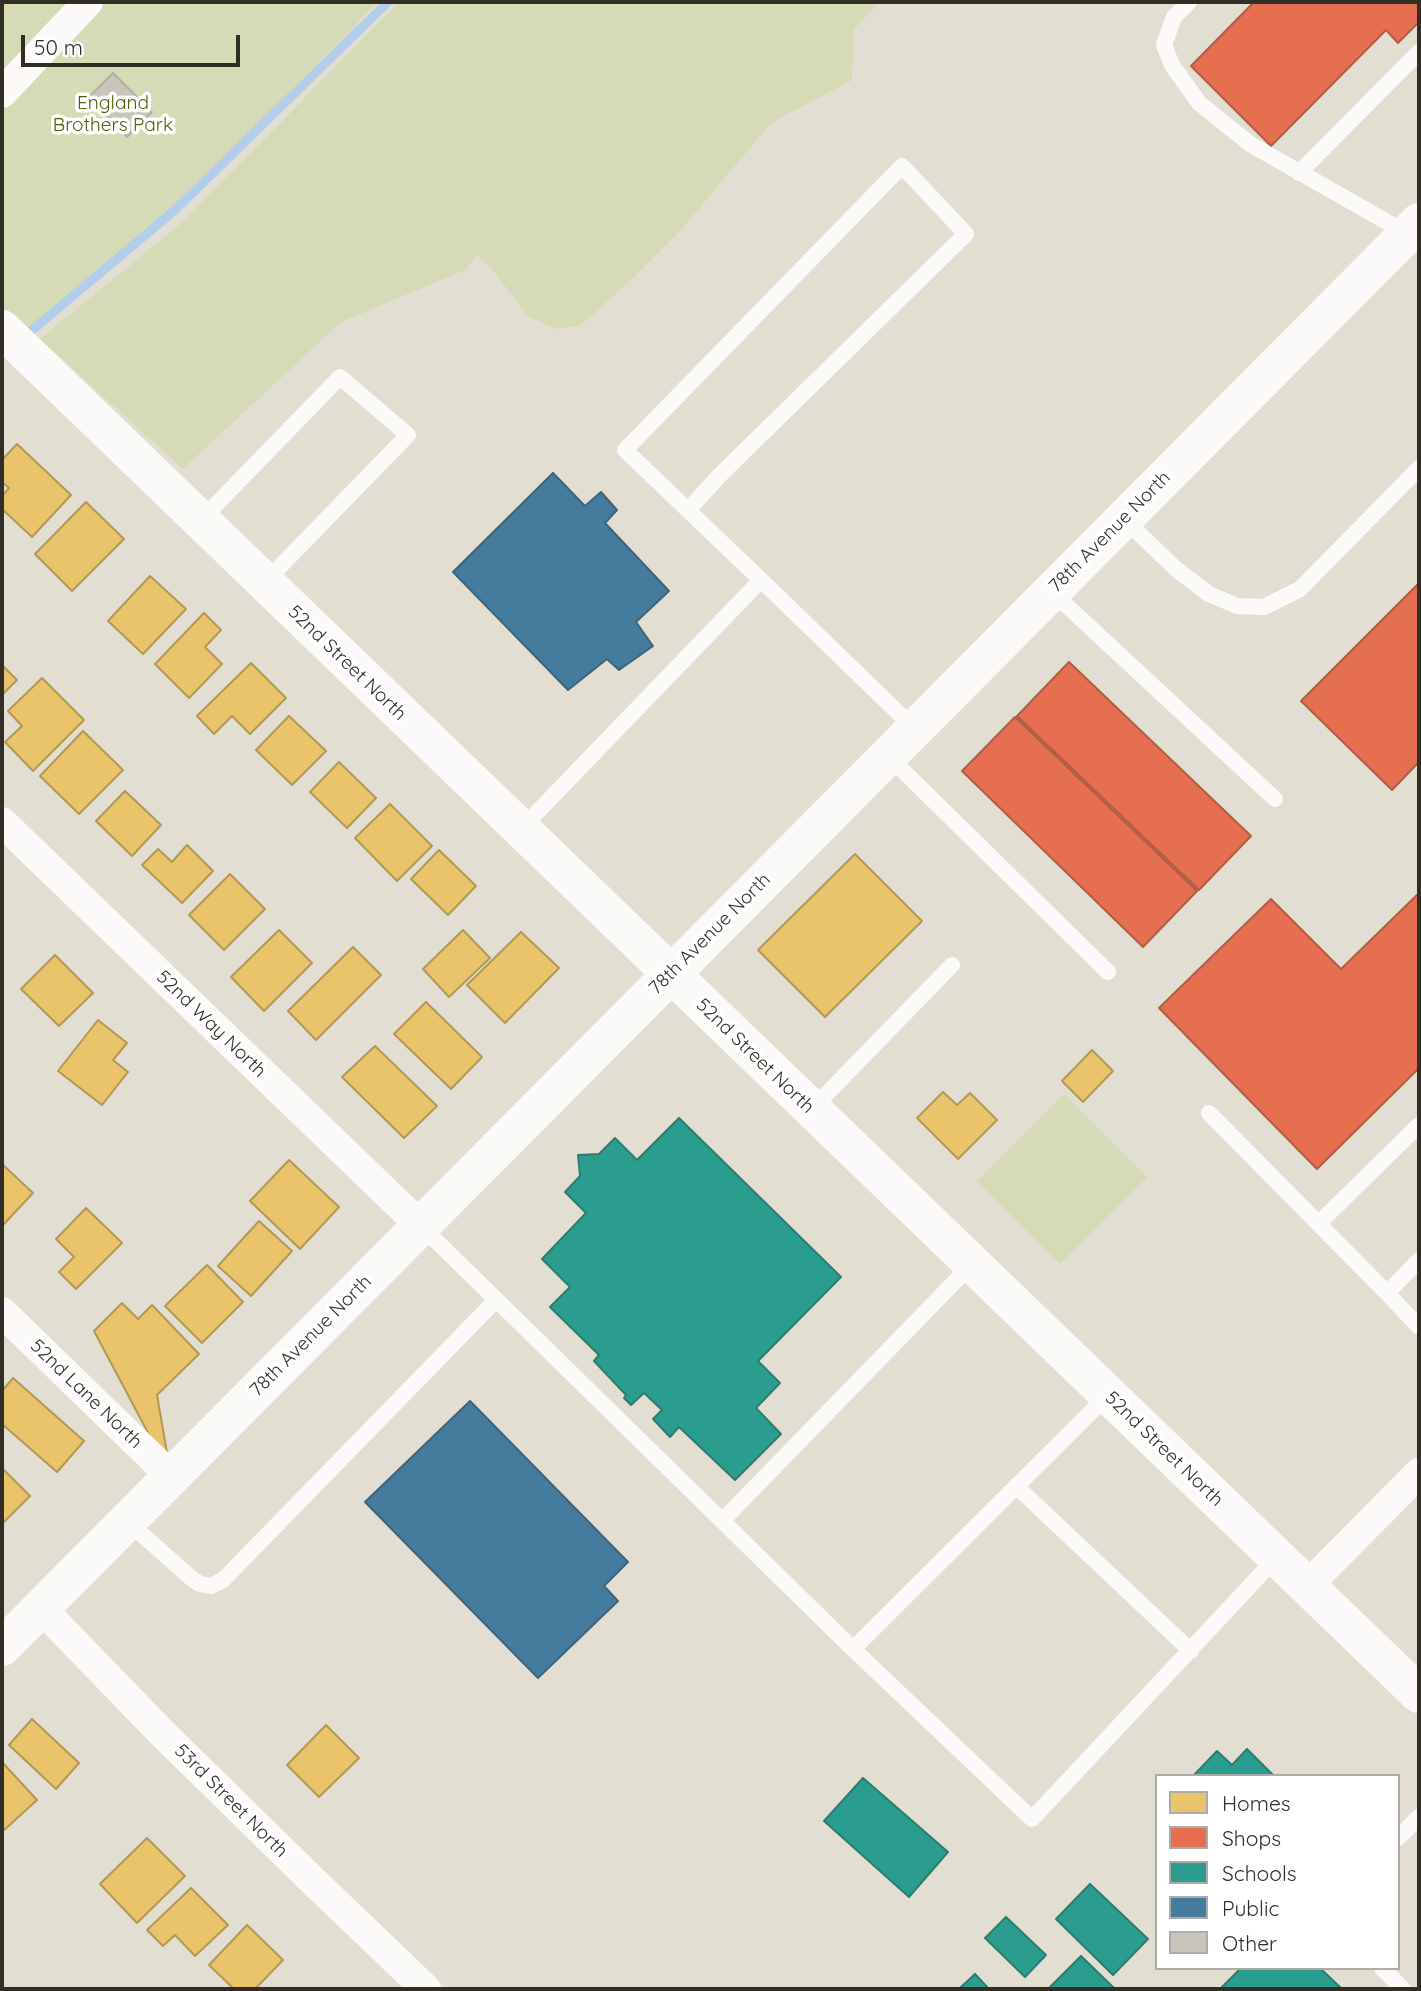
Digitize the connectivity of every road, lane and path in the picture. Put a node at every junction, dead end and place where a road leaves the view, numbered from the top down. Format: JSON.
{"nodes":[{"id":1,"x":88,"y":2,"type":"edge"},
{"id":2,"x":1189,"y":2,"type":"edge"},
{"id":3,"x":1419,"y":52,"type":"edge"},
{"id":4,"x":2,"y":93,"type":"edge"},
{"id":5,"x":1299,"y":173,"type":"junction"},
{"id":6,"x":1413,"y":228,"type":"edge"},
{"id":7,"x":2,"y":329,"type":"edge"},
{"id":8,"x":1419,"y":468,"type":"edge"},
{"id":9,"x":688,"y":510,"type":"junction"},
{"id":10,"x":1124,"y":519,"type":"junction"},
{"id":11,"x":200,"y":522,"type":"junction"},
{"id":12,"x":761,"y":580,"type":"junction"},
{"id":13,"x":264,"y":583,"type":"junction"},
{"id":14,"x":1051,"y":592,"type":"junction"},
{"id":15,"x":915,"y":729,"type":"junction"},
{"id":16,"x":888,"y":756,"type":"junction"},
{"id":17,"x":1275,"y":799,"type":"dead end"},
{"id":18,"x":2,"y":822,"type":"edge"},
{"id":19,"x":520,"y":830,"type":"junction"},
{"id":20,"x":953,"y":965,"type":"dead end"},
{"id":21,"x":1108,"y":972,"type":"dead end"},
{"id":22,"x":671,"y":974,"type":"junction"},
{"id":23,"x":811,"y":1110,"type":"junction"},
{"id":24,"x":1209,"y":1113,"type":"dead end"},
{"id":25,"x":1419,"y":1125,"type":"edge"},
{"id":26,"x":1318,"y":1224,"type":"junction"},
{"id":27,"x":421,"y":1226,"type":"junction"},
{"id":28,"x":1419,"y":1260,"type":"edge"},
{"id":29,"x":972,"y":1265,"type":"junction"},
{"id":30,"x":1387,"y":1293,"type":"junction"},
{"id":31,"x":496,"y":1300,"type":"junction"},
{"id":32,"x":2,"y":1312,"type":"edge"},
{"id":33,"x":1419,"y":1327,"type":"edge"},
{"id":34,"x":1108,"y":1395,"type":"junction"},
{"id":35,"x":1419,"y":1473,"type":"edge"},
{"id":36,"x":171,"y":1476,"type":"junction"},
{"id":37,"x":1016,"y":1486,"type":"junction"},
{"id":38,"x":127,"y":1521,"type":"junction"},
{"id":39,"x":722,"y":1521,"type":"junction"},
{"id":40,"x":1277,"y":1557,"type":"junction"},
{"id":41,"x":1307,"y":1586,"type":"junction"},
{"id":42,"x":41,"y":1608,"type":"junction"},
{"id":43,"x":2,"y":1647,"type":"edge"},
{"id":44,"x":853,"y":1648,"type":"junction"},
{"id":45,"x":1191,"y":1651,"type":"junction"},
{"id":46,"x":1419,"y":1694,"type":"edge"},
{"id":47,"x":1419,"y":1816,"type":"edge"},
{"id":48,"x":1400,"y":1836,"type":"edge"},
{"id":49,"x":1384,"y":1970,"type":"edge"},
{"id":50,"x":426,"y":1989,"type":"edge"},
{"id":51,"x":1403,"y":1989,"type":"edge"}],
"edges":[{"from":1,"to":4,"type":"street"},
{"from":2,"to":5,"type":"lane"},
{"from":3,"to":5,"type":"lane"},
{"from":5,"to":6,"type":"lane"},
{"from":6,"to":10,"type":"street","name":"78th Avenue North"},
{"from":7,"to":11,"type":"street","name":"52nd Street North"},
{"from":8,"to":10,"type":"lane"},
{"from":9,"to":9,"type":"lane"},
{"from":9,"to":12,"type":"lane"},
{"from":10,"to":14,"type":"street","name":"78th Avenue North"},
{"from":11,"to":13,"type":"street","name":"52nd Street North"},
{"from":11,"to":13,"type":"lane"},
{"from":12,"to":15,"type":"lane"},
{"from":12,"to":19,"type":"lane"},
{"from":13,"to":19,"type":"street","name":"52nd Street North"},
{"from":14,"to":15,"type":"street","name":"78th Avenue North"},
{"from":14,"to":17,"type":"lane"},
{"from":15,"to":16,"type":"street","name":"78th Avenue North"},
{"from":16,"to":21,"type":"lane"},
{"from":16,"to":22,"type":"street","name":"78th Avenue North"},
{"from":18,"to":27,"type":"street","name":"52nd Way North"},
{"from":19,"to":22,"type":"street","name":"52nd Street North"},
{"from":20,"to":23,"type":"lane"},
{"from":22,"to":23,"type":"street","name":"52nd Street North"},
{"from":22,"to":27,"type":"street","name":"78th Avenue North"},
{"from":23,"to":29,"type":"street","name":"52nd Street North"},
{"from":24,"to":26,"type":"lane"},
{"from":25,"to":26,"type":"lane"},
{"from":26,"to":30,"type":"lane"},
{"from":27,"to":31,"type":"lane"},
{"from":27,"to":36,"type":"street","name":"78th Avenue North"},
{"from":28,"to":30,"type":"lane"},
{"from":29,"to":34,"type":"street","name":"52nd Street North"},
{"from":29,"to":39,"type":"lane"},
{"from":30,"to":33,"type":"lane"},
{"from":31,"to":38,"type":"lane"},
{"from":31,"to":39,"type":"lane"},
{"from":32,"to":36,"type":"street","name":"52nd Lane North"},
{"from":34,"to":37,"type":"lane"},
{"from":34,"to":40,"type":"street","name":"52nd Street North"},
{"from":35,"to":41,"type":"street"},
{"from":36,"to":38,"type":"street","name":"78th Avenue North"},
{"from":37,"to":44,"type":"lane"},
{"from":37,"to":45,"type":"lane"},
{"from":38,"to":42,"type":"street","name":"78th Avenue North"},
{"from":39,"to":44,"type":"lane"},
{"from":40,"to":41,"type":"street","name":"52nd Street North"},
{"from":40,"to":45,"type":"lane"},
{"from":41,"to":46,"type":"street","name":"52nd Street North"},
{"from":42,"to":43,"type":"street","name":"78th Avenue North"},
{"from":42,"to":50,"type":"street","name":"53rd Street North"},
{"from":44,"to":45,"type":"lane"},
{"from":47,"to":48,"type":"lane"},
{"from":49,"to":51,"type":"lane"}]}
